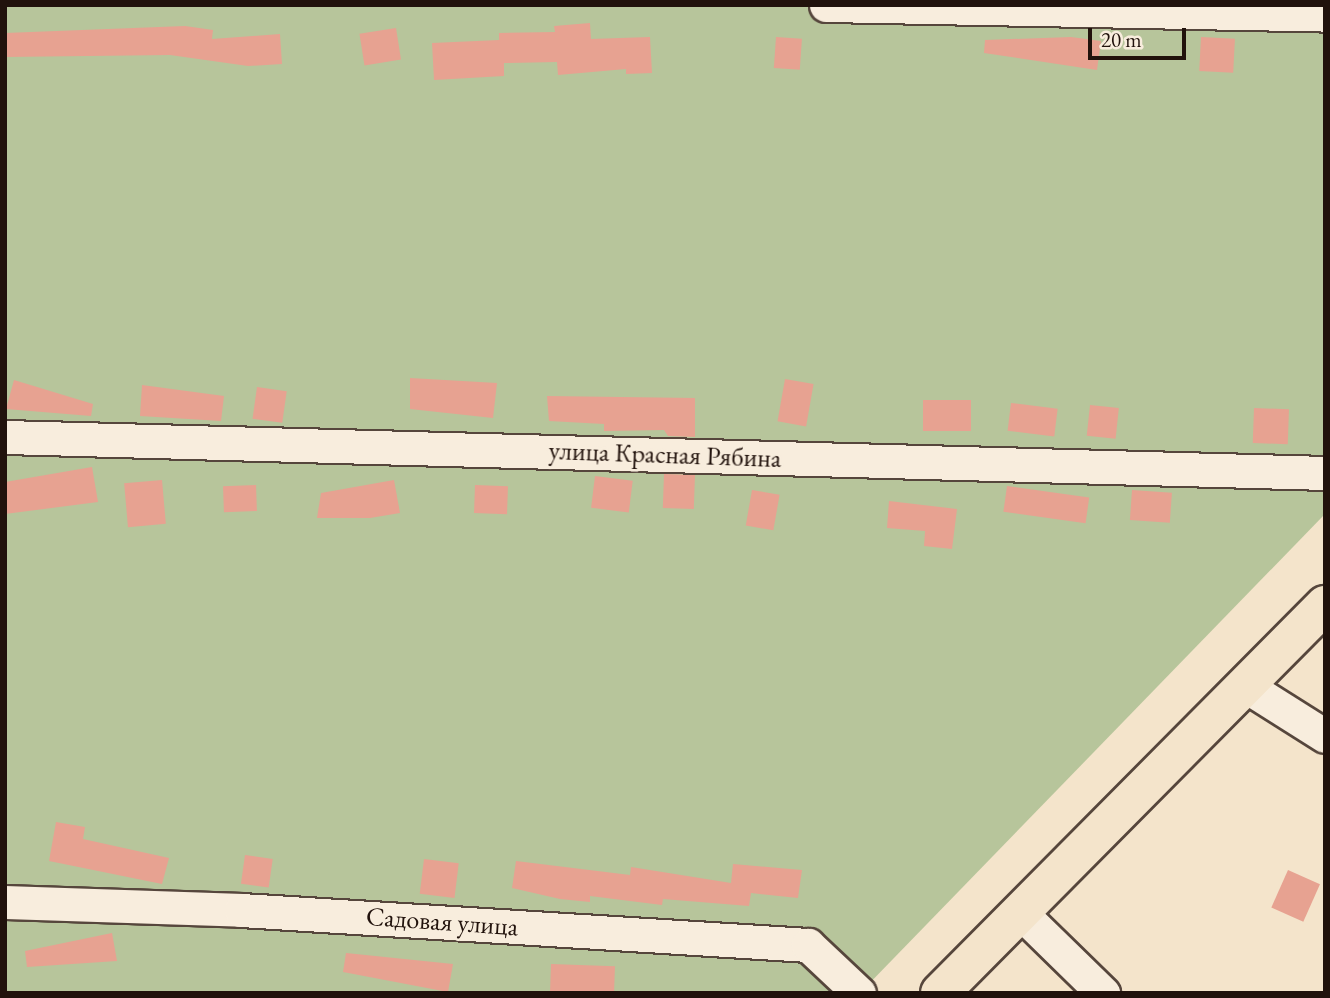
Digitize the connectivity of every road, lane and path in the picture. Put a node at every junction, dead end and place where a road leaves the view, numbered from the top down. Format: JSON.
{"nodes":[{"id":1,"x":826,"y":5,"type":"edge"},
{"id":2,"x":1325,"y":15,"type":"edge"},
{"id":3,"x":5,"y":437,"type":"edge"},
{"id":4,"x":1325,"y":473,"type":"edge"},
{"id":5,"x":1325,"y":605,"type":"edge"},
{"id":6,"x":1246,"y":686,"type":"junction"},
{"id":7,"x":1325,"y":736,"type":"edge"},
{"id":8,"x":5,"y":902,"type":"edge"},
{"id":9,"x":1021,"y":913,"type":"junction"},
{"id":10,"x":859,"y":993,"type":"edge"},
{"id":11,"x":940,"y":993,"type":"edge"},
{"id":12,"x":1103,"y":993,"type":"edge"}],
"edges":[{"from":1,"to":2,"type":"lane"},
{"from":3,"to":4,"type":"lane","name":"улица Красная Рябина"},
{"from":5,"to":6,"type":"main road"},
{"from":6,"to":7,"type":"lane"},
{"from":6,"to":9,"type":"main road"},
{"from":8,"to":10,"type":"lane","name":"Садовая улица"},
{"from":9,"to":11,"type":"main road"},
{"from":9,"to":12,"type":"lane"}]}
